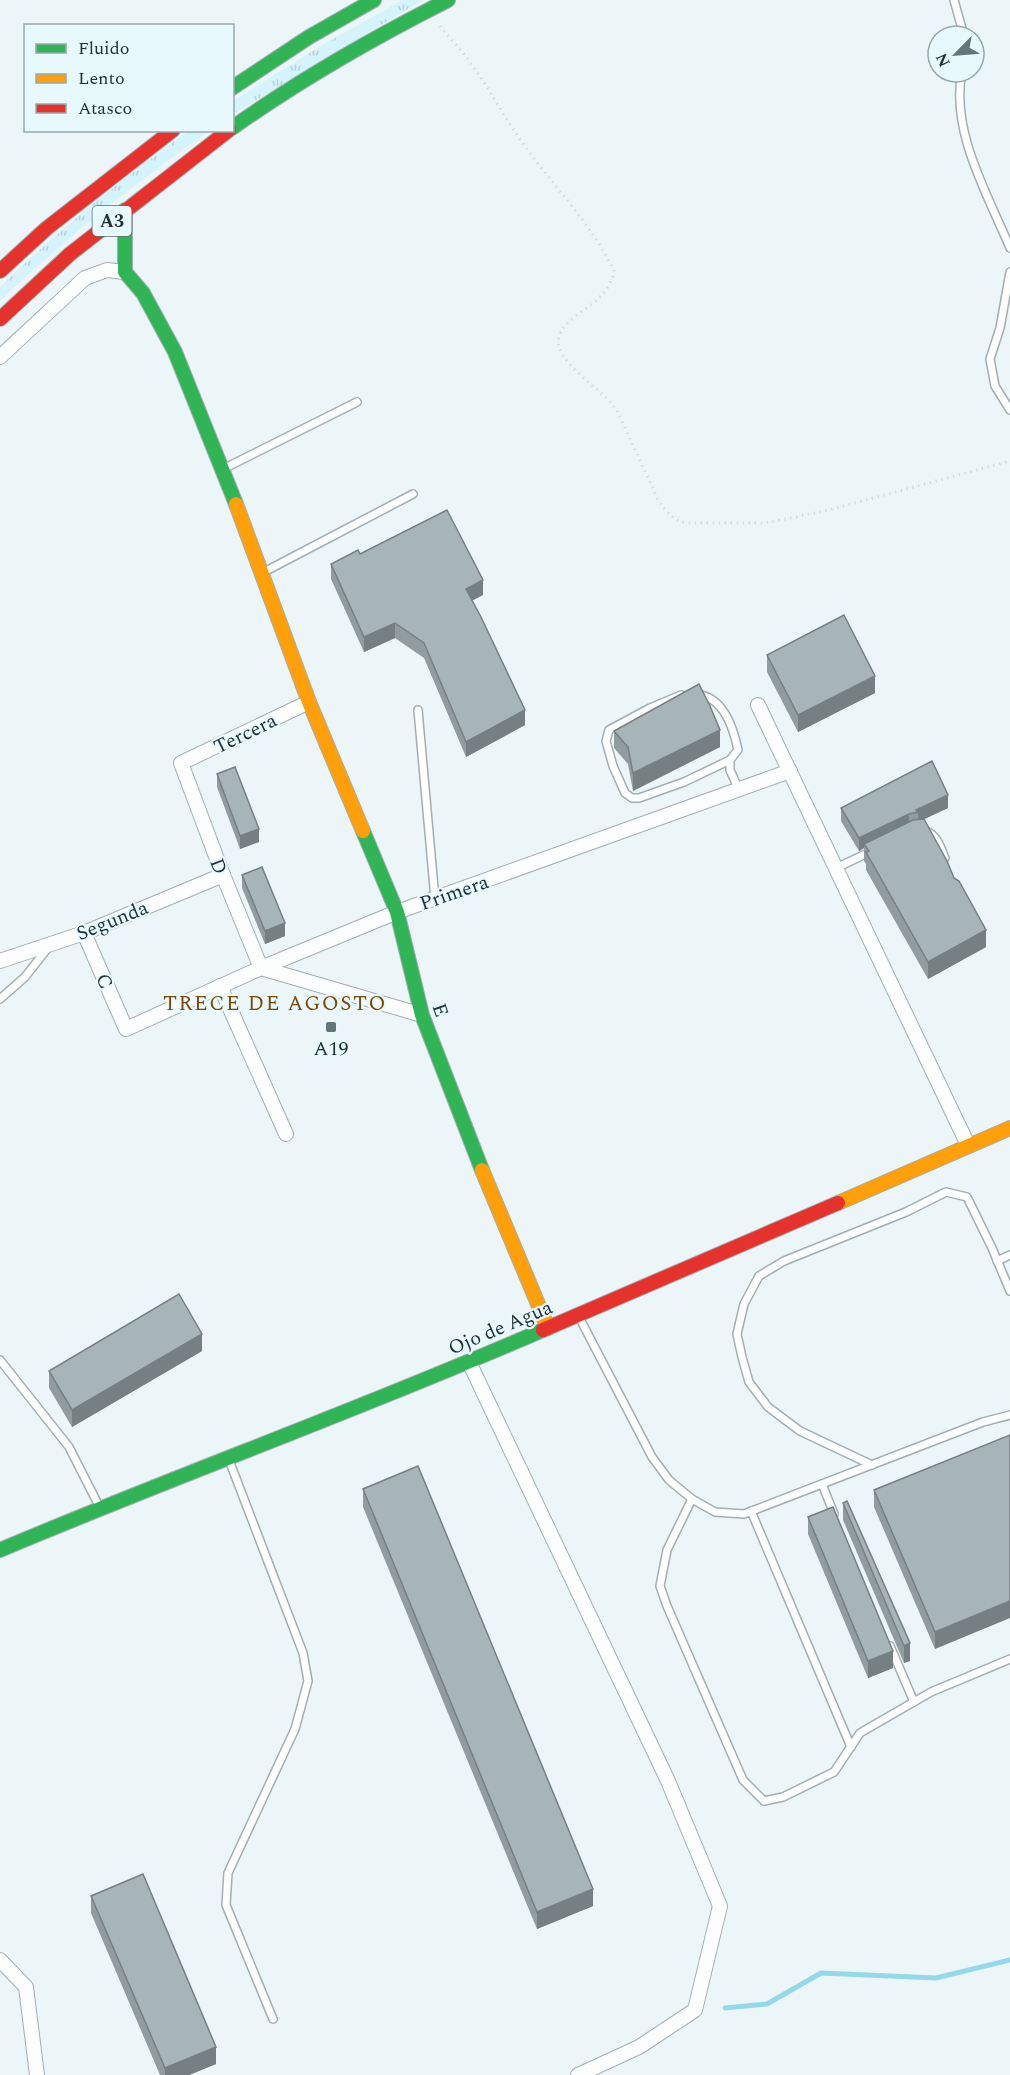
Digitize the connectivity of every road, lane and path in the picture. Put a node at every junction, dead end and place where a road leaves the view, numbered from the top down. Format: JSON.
{"nodes":[{"id":1,"x":375,"y":0,"type":"edge"},
{"id":2,"x":448,"y":0,"type":"edge"},
{"id":3,"x":954,"y":0,"type":"edge"},
{"id":4,"x":426,"y":11,"type":"junction"},
{"id":5,"x":961,"y":24,"type":"edge"},
{"id":6,"x":961,"y":84,"type":"edge"},
{"id":7,"x":234,"y":87,"type":"edge"},
{"id":8,"x":234,"y":127,"type":"edge"},
{"id":9,"x":170,"y":132,"type":"edge"},
{"id":10,"x":227,"y":132,"type":"edge"},
{"id":11,"x":125,"y":210,"type":"junction"},
{"id":12,"x":1010,"y":248,"type":"edge"},
{"id":13,"x":0,"y":271,"type":"edge"},
{"id":14,"x":125,"y":272,"type":"junction"},
{"id":15,"x":1010,"y":272,"type":"edge"},
{"id":16,"x":0,"y":319,"type":"edge"},
{"id":17,"x":0,"y":357,"type":"edge"},
{"id":18,"x":357,"y":402,"type":"dead end"},
{"id":19,"x":1010,"y":410,"type":"edge"},
{"id":20,"x":1010,"y":461,"type":"edge"},
{"id":21,"x":223,"y":469,"type":"junction"},
{"id":22,"x":413,"y":494,"type":"dead end"},
{"id":23,"x":262,"y":573,"type":"junction"},
{"id":24,"x":309,"y":702,"type":"junction"},
{"id":25,"x":758,"y":705,"type":"dead end"},
{"id":26,"x":418,"y":710,"type":"dead end"},
{"id":27,"x":730,"y":760,"type":"junction"},
{"id":28,"x":181,"y":763,"type":"joint"},
{"id":29,"x":790,"y":771,"type":"junction"},
{"id":30,"x":739,"y":790,"type":"junction"},
{"id":31,"x":923,"y":831,"type":"edge"},
{"id":32,"x":884,"y":845,"type":"edge"},
{"id":33,"x":946,"y":861,"type":"edge"},
{"id":34,"x":836,"y":868,"type":"junction"},
{"id":35,"x":223,"y":875,"type":"junction"},
{"id":36,"x":435,"y":899,"type":"junction"},
{"id":37,"x":397,"y":912,"type":"junction"},
{"id":38,"x":84,"y":933,"type":"junction"},
{"id":39,"x":50,"y":944,"type":"junction"},
{"id":40,"x":0,"y":961,"type":"edge"},
{"id":41,"x":261,"y":968,"type":"junction"},
{"id":42,"x":220,"y":986,"type":"junction"},
{"id":43,"x":0,"y":999,"type":"edge"},
{"id":44,"x":422,"y":1015,"type":"junction"},
{"id":45,"x":126,"y":1029,"type":"joint"},
{"id":46,"x":1010,"y":1128,"type":"edge"},
{"id":47,"x":286,"y":1134,"type":"dead end"},
{"id":48,"x":968,"y":1145,"type":"junction"},
{"id":49,"x":1010,"y":1255,"type":"edge"},
{"id":50,"x":998,"y":1260,"type":"junction"},
{"id":51,"x":1010,"y":1291,"type":"edge"},
{"id":52,"x":578,"y":1315,"type":"junction"},
{"id":53,"x":548,"y":1328,"type":"junction"},
{"id":54,"x":0,"y":1360,"type":"edge"},
{"id":55,"x":469,"y":1362,"type":"junction"},
{"id":56,"x":1010,"y":1415,"type":"edge"},
{"id":57,"x":228,"y":1458,"type":"junction"},
{"id":58,"x":872,"y":1465,"type":"junction"},
{"id":59,"x":822,"y":1484,"type":"junction"},
{"id":60,"x":692,"y":1498,"type":"junction"},
{"id":61,"x":100,"y":1508,"type":"junction"},
{"id":62,"x":751,"y":1511,"type":"junction"},
{"id":63,"x":836,"y":1516,"type":"edge"},
{"id":64,"x":0,"y":1550,"type":"edge"},
{"id":65,"x":886,"y":1636,"type":"edge"},
{"id":66,"x":1010,"y":1659,"type":"edge"},
{"id":67,"x":914,"y":1702,"type":"junction"},
{"id":68,"x":851,"y":1747,"type":"junction"},
{"id":69,"x":2,"y":1963,"type":"edge"},
{"id":70,"x":273,"y":2019,"type":"dead end"},
{"id":71,"x":37,"y":2075,"type":"edge"},
{"id":72,"x":578,"y":2075,"type":"edge"}],
"edges":[{"from":1,"to":7,"type":"main road"},
{"from":2,"to":4,"type":"main road","number":"A3"},
{"from":3,"to":5,"type":"lane"},
{"from":4,"to":8,"type":"main road","number":"A3"},
{"from":4,"to":20,"type":"path"},
{"from":6,"to":12,"type":"lane"},
{"from":9,"to":13,"type":"main road","number":"A3"},
{"from":10,"to":11,"type":"main road","number":"A3"},
{"from":11,"to":14,"type":"main road"},
{"from":11,"to":16,"type":"main road","number":"A3"},
{"from":14,"to":17,"type":"street"},
{"from":14,"to":21,"type":"main road","name":"E"},
{"from":15,"to":19,"type":"lane"},
{"from":18,"to":21,"type":"lane"},
{"from":21,"to":23,"type":"main road","name":"E"},
{"from":22,"to":23,"type":"lane"},
{"from":23,"to":24,"type":"main road","name":"E"},
{"from":24,"to":28,"type":"street","name":"Tercera"},
{"from":24,"to":37,"type":"main road","name":"E"},
{"from":25,"to":29,"type":"street"},
{"from":26,"to":36,"type":"lane"},
{"from":27,"to":27,"type":"lane"},
{"from":27,"to":30,"type":"lane"},
{"from":28,"to":35,"type":"street","name":"D"},
{"from":29,"to":30,"type":"street","name":"Primera"},
{"from":29,"to":34,"type":"street"},
{"from":30,"to":36,"type":"street","name":"Primera"},
{"from":31,"to":33,"type":"lane"},
{"from":32,"to":34,"type":"lane"},
{"from":34,"to":48,"type":"street"},
{"from":35,"to":38,"type":"street","name":"Segunda"},
{"from":35,"to":41,"type":"street","name":"D"},
{"from":36,"to":37,"type":"street","name":"Primera"},
{"from":37,"to":41,"type":"street","name":"Primera"},
{"from":37,"to":44,"type":"main road","name":"E"},
{"from":38,"to":39,"type":"street","name":"Segunda"},
{"from":38,"to":45,"type":"street","name":"C"},
{"from":39,"to":40,"type":"street","name":"Segunda"},
{"from":39,"to":43,"type":"lane"},
{"from":41,"to":42,"type":"street","name":"Primera"},
{"from":41,"to":44,"type":"street"},
{"from":42,"to":45,"type":"street","name":"Primera"},
{"from":42,"to":47,"type":"street"},
{"from":44,"to":53,"type":"main road","name":"E"},
{"from":46,"to":48,"type":"main road","name":"Ojo de Agua"},
{"from":48,"to":52,"type":"main road","name":"Ojo de Agua"},
{"from":49,"to":50,"type":"lane"},
{"from":50,"to":51,"type":"lane"},
{"from":50,"to":58,"type":"lane"},
{"from":52,"to":53,"type":"main road","name":"Ojo de Agua"},
{"from":52,"to":60,"type":"lane"},
{"from":53,"to":55,"type":"main road","name":"Ojo de Agua"},
{"from":54,"to":61,"type":"lane"},
{"from":55,"to":57,"type":"main road","name":"Ojo de Agua"},
{"from":55,"to":72,"type":"street"},
{"from":56,"to":58,"type":"lane"},
{"from":57,"to":61,"type":"main road","name":"Ojo de Agua"},
{"from":57,"to":70,"type":"lane"},
{"from":58,"to":59,"type":"lane"},
{"from":59,"to":62,"type":"lane"},
{"from":59,"to":63,"type":"lane"},
{"from":60,"to":62,"type":"lane"},
{"from":60,"to":68,"type":"lane"},
{"from":61,"to":64,"type":"main road","name":"Ojo de Agua"},
{"from":62,"to":68,"type":"lane"},
{"from":65,"to":67,"type":"lane"},
{"from":66,"to":67,"type":"lane"},
{"from":67,"to":68,"type":"lane"},
{"from":69,"to":71,"type":"street"}]}
